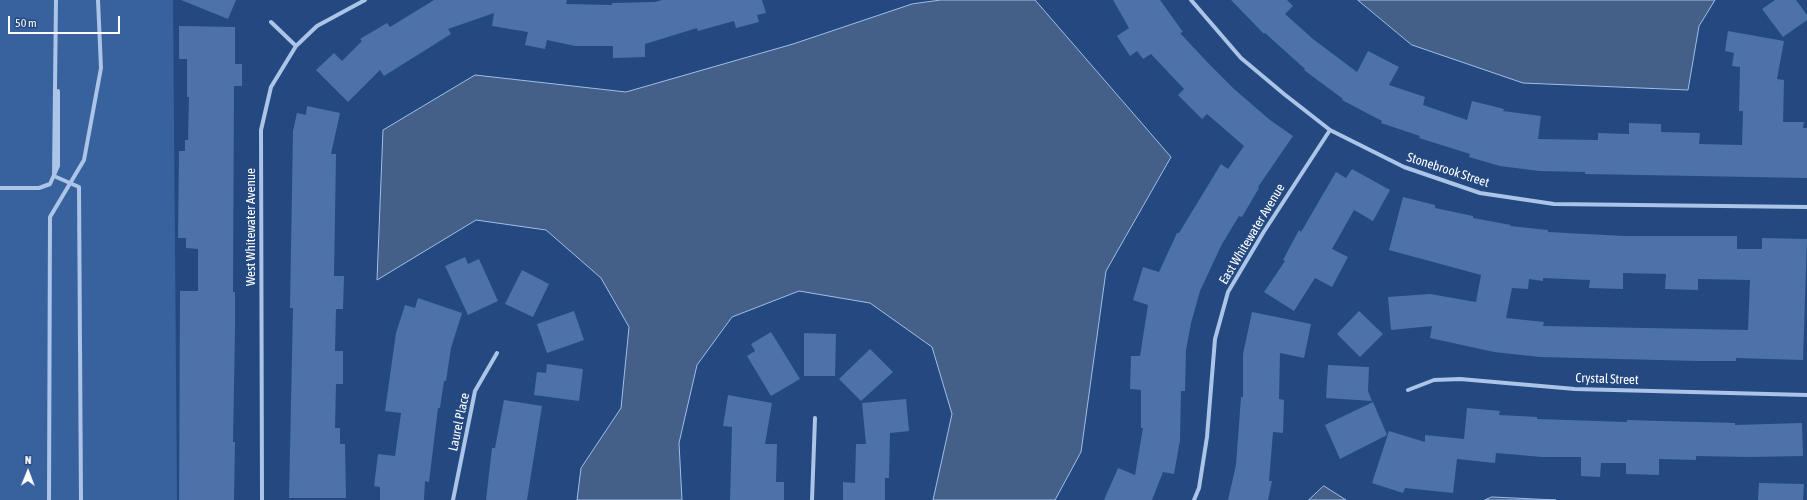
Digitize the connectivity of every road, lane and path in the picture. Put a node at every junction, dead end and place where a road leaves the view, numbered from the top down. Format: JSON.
{"nodes":[{"id":1,"x":57,"y":0,"type":"edge"},
{"id":2,"x":98,"y":0,"type":"edge"},
{"id":3,"x":365,"y":0,"type":"edge"},
{"id":4,"x":1191,"y":0,"type":"edge"},
{"id":5,"x":271,"y":22,"type":"dead end"},
{"id":6,"x":296,"y":46,"type":"junction"},
{"id":7,"x":1330,"y":130,"type":"junction"},
{"id":8,"x":54,"y":176,"type":"junction"},
{"id":9,"x":70,"y":183,"type":"junction"},
{"id":10,"x":0,"y":188,"type":"edge"},
{"id":11,"x":1807,"y":207,"type":"edge"},
{"id":12,"x":497,"y":353,"type":"dead end"},
{"id":13,"x":1408,"y":390,"type":"dead end"},
{"id":14,"x":1807,"y":394,"type":"edge"},
{"id":15,"x":815,"y":418,"type":"dead end"},
{"id":16,"x":49,"y":500,"type":"edge"},
{"id":17,"x":81,"y":500,"type":"edge"},
{"id":18,"x":262,"y":500,"type":"edge"},
{"id":19,"x":453,"y":500,"type":"edge"},
{"id":20,"x":812,"y":500,"type":"edge"},
{"id":21,"x":1194,"y":500,"type":"edge"}],
"edges":[{"from":1,"to":8,"type":"street"},
{"from":2,"to":9,"type":"street"},
{"from":3,"to":6,"type":"street","name":"West Whitewater Avenue"},
{"from":4,"to":7,"type":"street","name":"Stonebrook Street"},
{"from":5,"to":6,"type":"street"},
{"from":6,"to":18,"type":"street","name":"West Whitewater Avenue"},
{"from":7,"to":11,"type":"street","name":"Stonebrook Street"},
{"from":7,"to":21,"type":"street","name":"East Whitewater Avenue"},
{"from":8,"to":9,"type":"street"},
{"from":8,"to":10,"type":"street"},
{"from":9,"to":16,"type":"street"},
{"from":9,"to":17,"type":"street"},
{"from":12,"to":19,"type":"street","name":"Laurel Place"},
{"from":13,"to":14,"type":"street","name":"Crystal Street"},
{"from":15,"to":20,"type":"street"}]}
